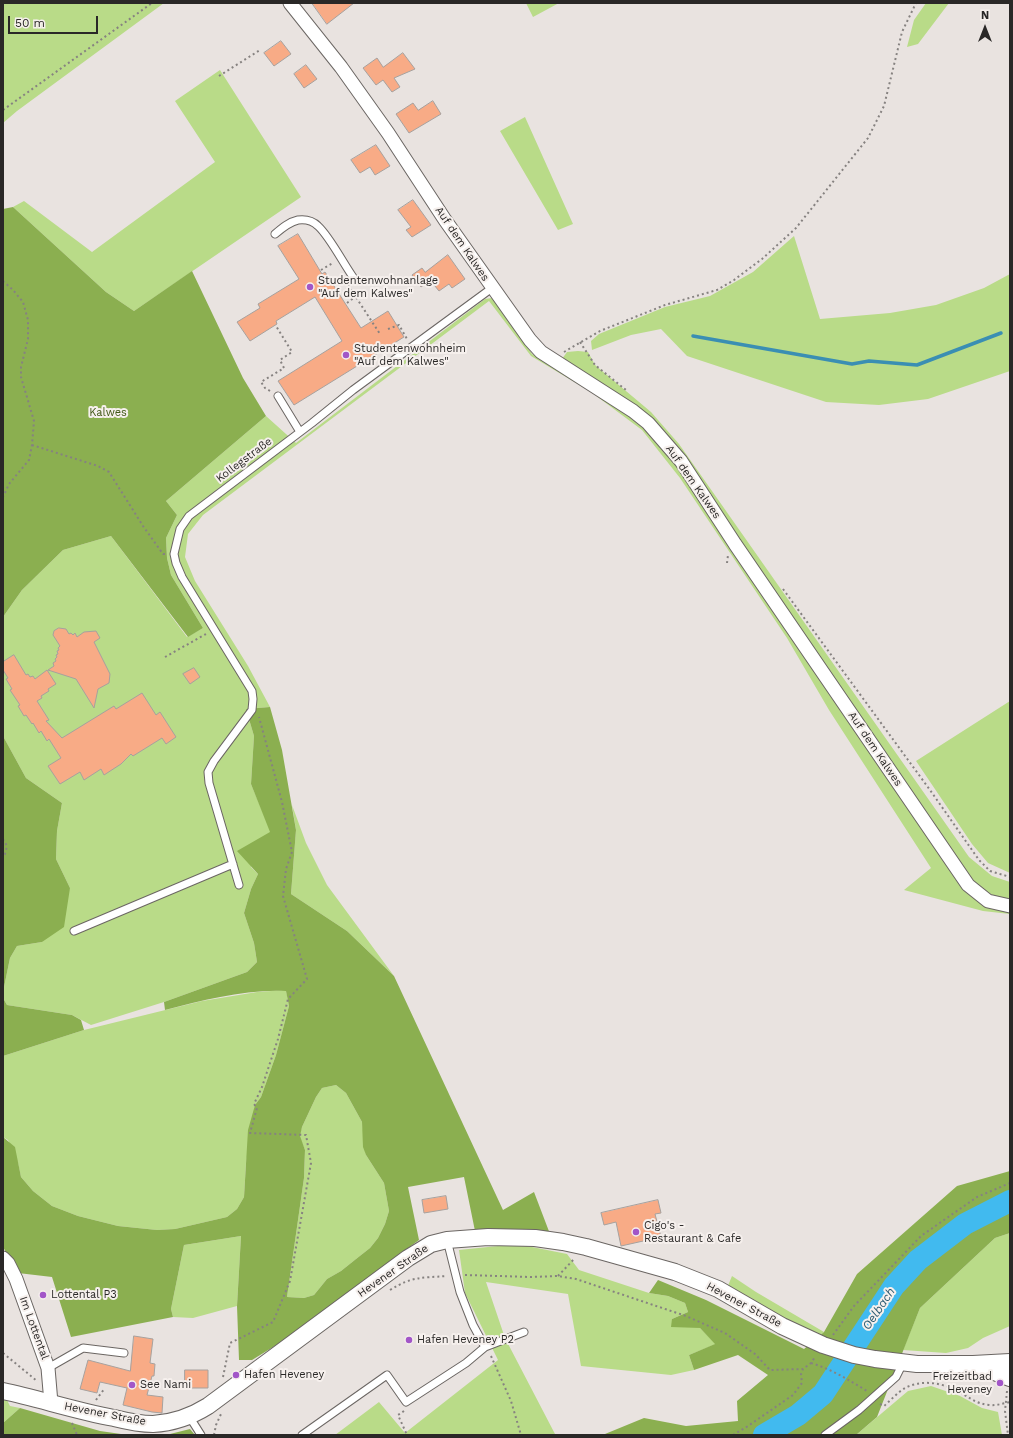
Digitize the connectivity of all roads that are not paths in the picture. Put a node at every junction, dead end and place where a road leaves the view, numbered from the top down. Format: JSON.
{"nodes":[{"id":1,"x":290,"y":3,"type":"edge"},
{"id":2,"x":275,"y":234,"type":"dead end"},
{"id":3,"x":353,"y":277,"type":"dead end"},
{"id":4,"x":492,"y":288,"type":"junction"},
{"id":5,"x":278,"y":396,"type":"road end"},
{"id":6,"x":300,"y":432,"type":"junction"},
{"id":7,"x":233,"y":864,"type":"junction"},
{"id":8,"x":239,"y":885,"type":"dead end"},
{"id":9,"x":1010,"y":906,"type":"edge"},
{"id":10,"x":74,"y":931,"type":"dead end"},
{"id":11,"x":447,"y":1240,"type":"junction"},
{"id":12,"x":3,"y":1258,"type":"edge"},
{"id":13,"x":524,"y":1332,"type":"dead end"},
{"id":14,"x":485,"y":1346,"type":"junction"},
{"id":15,"x":124,"y":1353,"type":"dead end"},
{"id":16,"x":1010,"y":1362,"type":"edge"},
{"id":17,"x":903,"y":1363,"type":"junction"},
{"id":18,"x":971,"y":1364,"type":"junction"},
{"id":19,"x":48,"y":1368,"type":"junction"},
{"id":20,"x":1009,"y":1383,"type":"edge"},
{"id":21,"x":3,"y":1391,"type":"edge"},
{"id":22,"x":50,"y":1397,"type":"junction"},
{"id":23,"x":188,"y":1416,"type":"junction"},
{"id":24,"x":201,"y":1435,"type":"edge"},
{"id":25,"x":302,"y":1435,"type":"edge"},
{"id":26,"x":825,"y":1435,"type":"edge"}],
"edges":[{"from":1,"to":4,"type":"street","name":"Auf dem Kalwes"},
{"from":2,"to":3,"type":"lane"},
{"from":4,"to":6,"type":"lane","name":"Kollegstraße"},
{"from":4,"to":9,"type":"street","name":"Auf dem Kalwes"},
{"from":5,"to":6,"type":"lane"},
{"from":6,"to":7,"type":"lane","name":"Kollegstraße"},
{"from":7,"to":8,"type":"lane"},
{"from":7,"to":10,"type":"lane"},
{"from":11,"to":14,"type":"lane"},
{"from":11,"to":17,"type":"street","name":"Hevener Straße"},
{"from":11,"to":23,"type":"street","name":"Hevener Straße"},
{"from":12,"to":19,"type":"street","name":"Im Lottental"},
{"from":13,"to":14,"type":"lane"},
{"from":14,"to":25,"type":"lane"},
{"from":15,"to":19,"type":"lane"},
{"from":16,"to":18,"type":"street","name":"Hevener Straße"},
{"from":17,"to":18,"type":"street","name":"Hevener Straße"},
{"from":17,"to":26,"type":"lane"},
{"from":18,"to":20,"type":"street"},
{"from":19,"to":22,"type":"street","name":"Im Lottental"},
{"from":21,"to":22,"type":"street","name":"Hevener Straße"},
{"from":22,"to":23,"type":"street","name":"Hevener Straße"},
{"from":23,"to":24,"type":"lane"}]}
